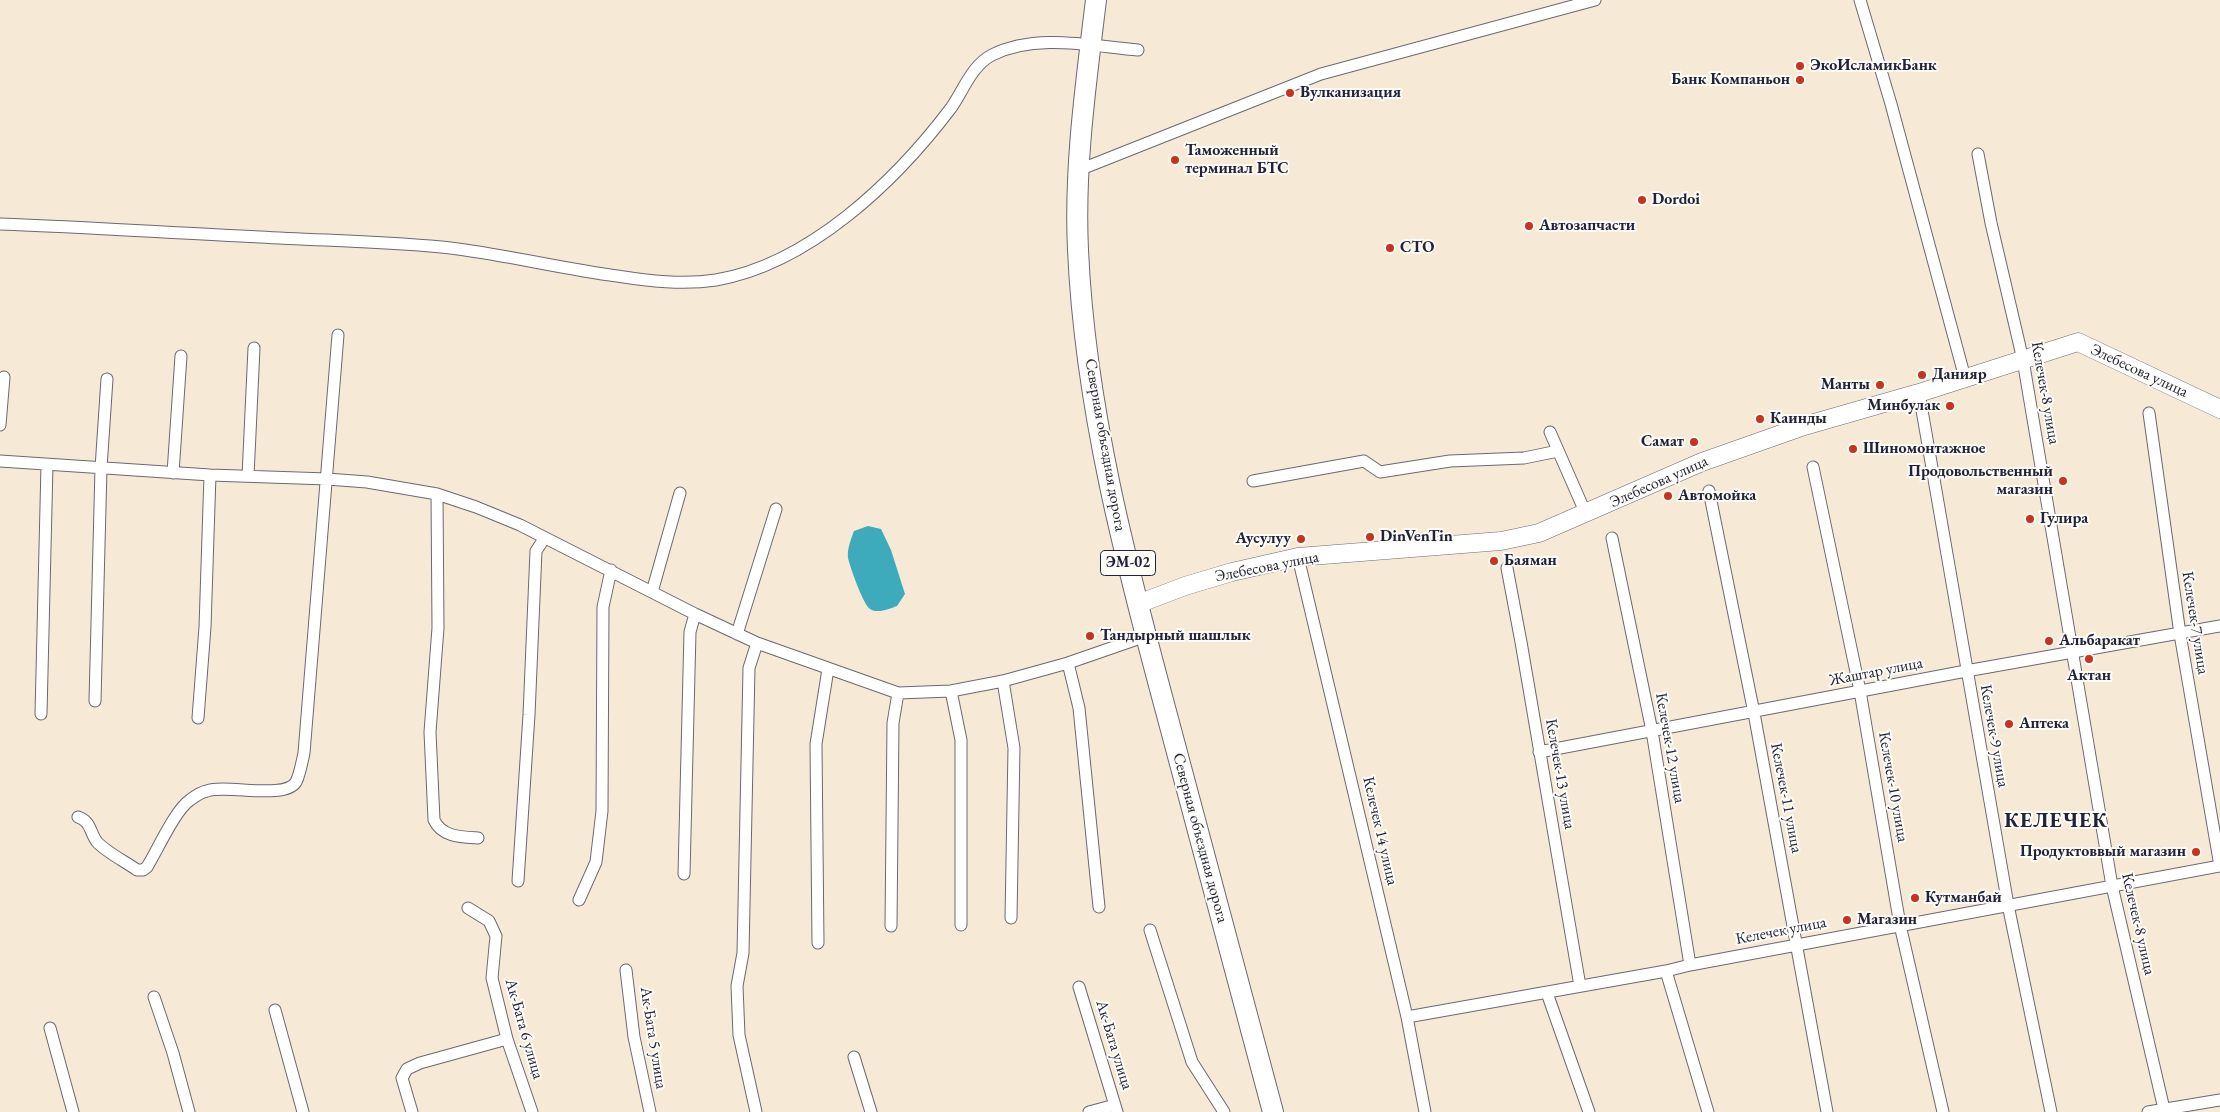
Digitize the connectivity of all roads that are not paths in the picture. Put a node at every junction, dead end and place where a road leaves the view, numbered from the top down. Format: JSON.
{"nodes":[{"id":1,"x":1096,"y":0,"type":"edge"},
{"id":2,"x":1595,"y":0,"type":"edge"},
{"id":3,"x":1860,"y":0,"type":"edge"},
{"id":4,"x":1138,"y":50,"type":"dead end"},
{"id":5,"x":1978,"y":154,"type":"dead end"},
{"id":6,"x":1079,"y":170,"type":"junction"},
{"id":7,"x":0,"y":224,"type":"edge"},
{"id":8,"x":338,"y":335,"type":"dead end"},
{"id":9,"x":254,"y":348,"type":"dead end"},
{"id":10,"x":181,"y":356,"type":"dead end"},
{"id":11,"x":2023,"y":360,"type":"junction"},
{"id":12,"x":4,"y":377,"type":"dead end"},
{"id":13,"x":1965,"y":378,"type":"junction"},
{"id":14,"x":107,"y":379,"type":"dead end"},
{"id":15,"x":1919,"y":394,"type":"junction"},
{"id":16,"x":2220,"y":409,"type":"edge"},
{"id":17,"x":2149,"y":413,"type":"dead end"},
{"id":18,"x":0,"y":425,"type":"edge"},
{"id":19,"x":1550,"y":432,"type":"dead end"},
{"id":20,"x":1558,"y":451,"type":"junction"},
{"id":21,"x":0,"y":461,"type":"edge"},
{"id":22,"x":47,"y":465,"type":"junction"},
{"id":23,"x":1813,"y":467,"type":"dead end"},
{"id":24,"x":101,"y":468,"type":"junction"},
{"id":25,"x":173,"y":473,"type":"junction"},
{"id":26,"x":210,"y":475,"type":"junction"},
{"id":27,"x":248,"y":476,"type":"junction"},
{"id":28,"x":327,"y":479,"type":"junction"},
{"id":29,"x":1252,"y":481,"type":"dead end"},
{"id":30,"x":1709,"y":491,"type":"dead end"},
{"id":31,"x":680,"y":493,"type":"dead end"},
{"id":32,"x":437,"y":494,"type":"junction"},
{"id":33,"x":776,"y":509,"type":"dead end"},
{"id":34,"x":1586,"y":514,"type":"junction"},
{"id":35,"x":1612,"y":538,"type":"dead end"},
{"id":36,"x":544,"y":539,"type":"junction"},
{"id":37,"x":1298,"y":558,"type":"junction"},
{"id":38,"x":1507,"y":568,"type":"dead end"},
{"id":39,"x":611,"y":570,"type":"junction"},
{"id":40,"x":652,"y":592,"type":"junction"},
{"id":41,"x":1138,"y":604,"type":"junction"},
{"id":42,"x":695,"y":614,"type":"junction"},
{"id":43,"x":2220,"y":626,"type":"edge"},
{"id":44,"x":737,"y":634,"type":"junction"},
{"id":45,"x":2180,"y":634,"type":"junction"},
{"id":46,"x":1146,"y":636,"type":"junction"},
{"id":47,"x":757,"y":643,"type":"junction"},
{"id":48,"x":2073,"y":654,"type":"junction"},
{"id":49,"x":1068,"y":663,"type":"junction"},
{"id":50,"x":828,"y":670,"type":"junction"},
{"id":51,"x":1966,"y":671,"type":"junction"},
{"id":52,"x":1002,"y":681,"type":"junction"},
{"id":53,"x":951,"y":691,"type":"junction"},
{"id":54,"x":1860,"y":691,"type":"junction"},
{"id":55,"x":898,"y":693,"type":"junction"},
{"id":56,"x":96,"y":701,"type":"dead end"},
{"id":57,"x":1754,"y":713,"type":"junction"},
{"id":58,"x":41,"y":714,"type":"dead end"},
{"id":59,"x":198,"y":718,"type":"dead end"},
{"id":60,"x":1652,"y":730,"type":"junction"},
{"id":61,"x":1539,"y":752,"type":"junction"},
{"id":62,"x":78,"y":817,"type":"dead end"},
{"id":63,"x":478,"y":838,"type":"dead end"},
{"id":64,"x":2220,"y":866,"type":"edge"},
{"id":65,"x":684,"y":874,"type":"dead end"},
{"id":66,"x":518,"y":881,"type":"dead end"},
{"id":67,"x":2112,"y":886,"type":"junction"},
{"id":68,"x":579,"y":900,"type":"dead end"},
{"id":69,"x":2008,"y":905,"type":"junction"},
{"id":70,"x":1099,"y":907,"type":"dead end"},
{"id":71,"x":468,"y":908,"type":"dead end"},
{"id":72,"x":1011,"y":918,"type":"dead end"},
{"id":73,"x":961,"y":925,"type":"dead end"},
{"id":74,"x":1900,"y":925,"type":"junction"},
{"id":75,"x":891,"y":926,"type":"dead end"},
{"id":76,"x":1150,"y":930,"type":"dead end"},
{"id":77,"x":818,"y":943,"type":"dead end"},
{"id":78,"x":1797,"y":946,"type":"junction"},
{"id":79,"x":1690,"y":965,"type":"junction"},
{"id":80,"x":626,"y":970,"type":"dead end"},
{"id":81,"x":1666,"y":971,"type":"junction"},
{"id":82,"x":1580,"y":986,"type":"junction"},
{"id":83,"x":1079,"y":987,"type":"dead end"},
{"id":84,"x":1547,"y":993,"type":"junction"},
{"id":85,"x":154,"y":997,"type":"dead end"},
{"id":86,"x":275,"y":1010,"type":"dead end"},
{"id":87,"x":1408,"y":1017,"type":"junction"},
{"id":88,"x":50,"y":1028,"type":"dead end"},
{"id":89,"x":507,"y":1039,"type":"junction"},
{"id":90,"x":854,"y":1057,"type":"dead end"},
{"id":91,"x":2220,"y":1100,"type":"edge"},
{"id":92,"x":1116,"y":1109,"type":"edge"},
{"id":93,"x":2164,"y":1109,"type":"junction"},
{"id":94,"x":73,"y":1112,"type":"edge"},
{"id":95,"x":189,"y":1112,"type":"edge"},
{"id":96,"x":303,"y":1112,"type":"edge"},
{"id":97,"x":412,"y":1112,"type":"edge"},
{"id":98,"x":532,"y":1112,"type":"edge"},
{"id":99,"x":650,"y":1112,"type":"edge"},
{"id":100,"x":756,"y":1112,"type":"edge"},
{"id":101,"x":871,"y":1112,"type":"edge"},
{"id":102,"x":1089,"y":1112,"type":"edge"},
{"id":103,"x":1224,"y":1112,"type":"edge"},
{"id":104,"x":1273,"y":1112,"type":"edge"},
{"id":105,"x":1425,"y":1112,"type":"edge"},
{"id":106,"x":1589,"y":1112,"type":"edge"},
{"id":107,"x":1708,"y":1112,"type":"edge"},
{"id":108,"x":1827,"y":1112,"type":"edge"},
{"id":109,"x":1942,"y":1112,"type":"edge"},
{"id":110,"x":2051,"y":1112,"type":"edge"},
{"id":111,"x":2148,"y":1112,"type":"edge"}],
"edges":[{"from":1,"to":6,"type":"highway","name":"Северная объездная дорога","number":"ЭМ-02"},
{"from":2,"to":6,"type":"street"},
{"from":3,"to":13,"type":"street"},
{"from":4,"to":7,"type":"street"},
{"from":5,"to":11,"type":"street","name":"Келечек-8 улица"},
{"from":6,"to":41,"type":"highway","name":"Северная объездная дорога","number":"ЭМ-02"},
{"from":8,"to":28,"type":"street"},
{"from":9,"to":27,"type":"street"},
{"from":10,"to":25,"type":"street"},
{"from":11,"to":13,"type":"main road","name":"Элебесова улица"},
{"from":11,"to":16,"type":"main road","name":"Элебесова улица"},
{"from":11,"to":48,"type":"street","name":"Келечек-8 улица"},
{"from":12,"to":18,"type":"street"},
{"from":13,"to":15,"type":"main road","name":"Элебесова улица"},
{"from":14,"to":24,"type":"street"},
{"from":15,"to":34,"type":"main road","name":"Элебесова улица"},
{"from":15,"to":51,"type":"street","name":"Келечек-9 улица"},
{"from":17,"to":45,"type":"street","name":"Келечек-7 улица"},
{"from":19,"to":20,"type":"street"},
{"from":20,"to":29,"type":"street"},
{"from":20,"to":34,"type":"street"},
{"from":21,"to":22,"type":"street"},
{"from":22,"to":24,"type":"street"},
{"from":22,"to":58,"type":"street"},
{"from":23,"to":54,"type":"street","name":"Келечек-10 улица"},
{"from":24,"to":25,"type":"street"},
{"from":24,"to":56,"type":"street"},
{"from":25,"to":26,"type":"street"},
{"from":26,"to":27,"type":"street"},
{"from":26,"to":59,"type":"street"},
{"from":27,"to":28,"type":"street"},
{"from":28,"to":32,"type":"street"},
{"from":28,"to":62,"type":"street"},
{"from":30,"to":57,"type":"street","name":"Келечек-11 улица"},
{"from":31,"to":40,"type":"street"},
{"from":32,"to":36,"type":"street"},
{"from":32,"to":63,"type":"street"},
{"from":33,"to":44,"type":"street"},
{"from":34,"to":37,"type":"main road","name":"Элебесова улица"},
{"from":35,"to":60,"type":"street","name":"Келечек-12 улица"},
{"from":36,"to":39,"type":"street"},
{"from":36,"to":66,"type":"street"},
{"from":37,"to":41,"type":"main road","name":"Элебесова улица"},
{"from":37,"to":87,"type":"street","name":"Келечек 14 улица"},
{"from":38,"to":61,"type":"street","name":"Келечек-13 улица"},
{"from":39,"to":40,"type":"street"},
{"from":39,"to":68,"type":"street"},
{"from":40,"to":42,"type":"street"},
{"from":41,"to":46,"type":"highway","name":"Северная объездная дорога","number":"ЭМ-02"},
{"from":42,"to":44,"type":"street"},
{"from":42,"to":65,"type":"street"},
{"from":43,"to":45,"type":"street","name":"Жаштар улица"},
{"from":44,"to":47,"type":"street"},
{"from":45,"to":48,"type":"street","name":"Жаштар улица"},
{"from":45,"to":64,"type":"street","name":"Келечек-7 улица"},
{"from":46,"to":49,"type":"street"},
{"from":46,"to":104,"type":"highway","name":"Северная объездная дорога","number":"ЭМ-02"},
{"from":47,"to":50,"type":"street"},
{"from":47,"to":100,"type":"street"},
{"from":48,"to":51,"type":"street","name":"Жаштар улица"},
{"from":48,"to":67,"type":"street","name":"Келечек-8 улица"},
{"from":49,"to":52,"type":"street"},
{"from":49,"to":70,"type":"street"},
{"from":50,"to":55,"type":"street"},
{"from":50,"to":77,"type":"street"},
{"from":51,"to":54,"type":"street","name":"Жаштар улица"},
{"from":51,"to":69,"type":"street","name":"Келечек-9 улица"},
{"from":52,"to":53,"type":"street"},
{"from":52,"to":72,"type":"street"},
{"from":53,"to":55,"type":"street"},
{"from":53,"to":73,"type":"street"},
{"from":54,"to":57,"type":"street","name":"Жаштар улица"},
{"from":54,"to":74,"type":"street","name":"Келечек-10 улица"},
{"from":55,"to":75,"type":"street"},
{"from":57,"to":60,"type":"street","name":"Жаштар улица"},
{"from":57,"to":78,"type":"street","name":"Келечек-11 улица"},
{"from":60,"to":61,"type":"street","name":"Жаштар улица"},
{"from":60,"to":79,"type":"street","name":"Келечек-12 улица"},
{"from":61,"to":82,"type":"street","name":"Келечек-13 улица"},
{"from":64,"to":67,"type":"street","name":"Келечек улица"},
{"from":67,"to":69,"type":"street","name":"Келечек улица"},
{"from":67,"to":93,"type":"street","name":"Келечек-8 улица"},
{"from":69,"to":74,"type":"street","name":"Келечек улица"},
{"from":69,"to":110,"type":"street","name":"Келечек-9 улица"},
{"from":71,"to":89,"type":"street","name":"Ак-Бата 6 улица"},
{"from":74,"to":78,"type":"street","name":"Келечек улица"},
{"from":74,"to":109,"type":"street","name":"Келечек-10 улица"},
{"from":76,"to":103,"type":"street"},
{"from":78,"to":79,"type":"street","name":"Келечек улица"},
{"from":78,"to":108,"type":"street","name":"Келечек-11 улица"},
{"from":79,"to":81,"type":"street","name":"Келечек улица"},
{"from":80,"to":99,"type":"street","name":"Ак-Бата 5 улица"},
{"from":81,"to":82,"type":"street","name":"Келечек улица"},
{"from":81,"to":107,"type":"street"},
{"from":82,"to":84,"type":"street","name":"Келечек улица"},
{"from":83,"to":92,"type":"street","name":"Ак-Бата улица"},
{"from":84,"to":87,"type":"street","name":"Келечек улица"},
{"from":84,"to":106,"type":"street"},
{"from":85,"to":95,"type":"street"},
{"from":86,"to":96,"type":"street"},
{"from":87,"to":105,"type":"street","name":"Келечек 14 улица"},
{"from":88,"to":94,"type":"street"},
{"from":89,"to":97,"type":"street"},
{"from":89,"to":98,"type":"street","name":"Ак-Бата 6 улица"},
{"from":90,"to":101,"type":"street"},
{"from":91,"to":93,"type":"street"},
{"from":92,"to":102,"type":"street"},
{"from":93,"to":111,"type":"street"}]}
